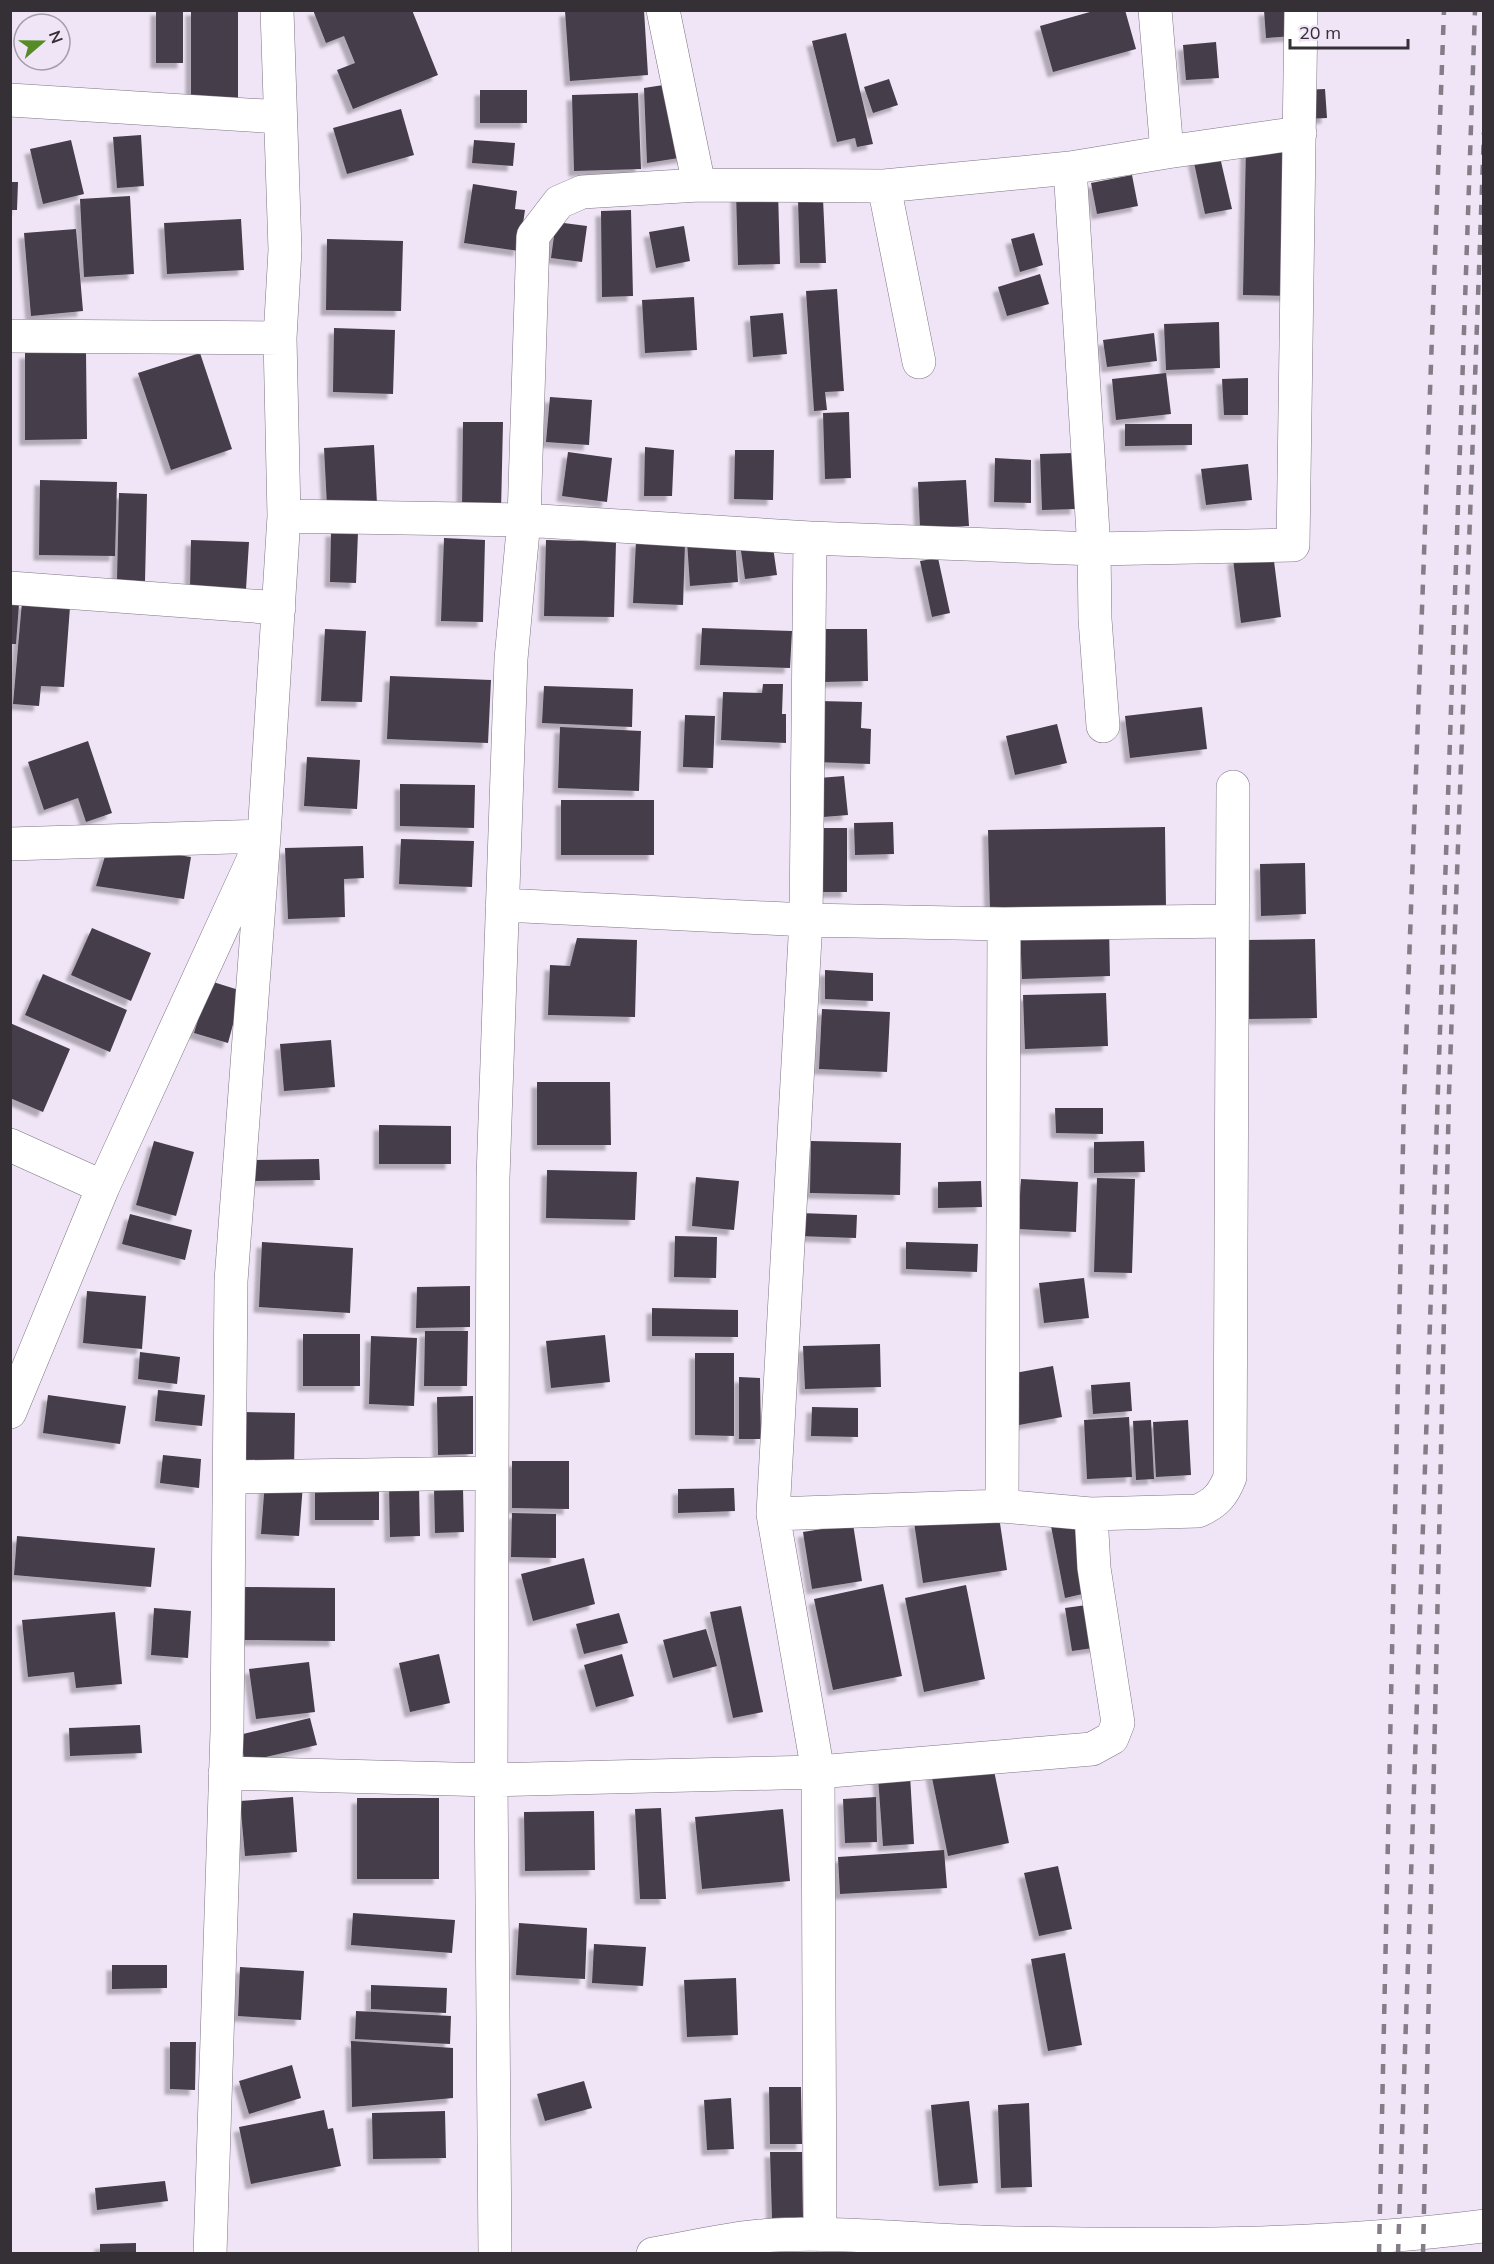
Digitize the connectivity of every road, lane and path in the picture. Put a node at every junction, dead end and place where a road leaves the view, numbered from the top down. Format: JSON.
{"nodes":[{"id":1,"x":277,"y":10,"type":"edge"},
{"id":2,"x":663,"y":10,"type":"edge"},
{"id":3,"x":1155,"y":10,"type":"edge"},
{"id":4,"x":1301,"y":10,"type":"edge"},
{"id":5,"x":10,"y":100,"type":"edge"},
{"id":6,"x":280,"y":117,"type":"junction"},
{"id":7,"x":1300,"y":133,"type":"junction"},
{"id":8,"x":1167,"y":152,"type":"junction"},
{"id":9,"x":1070,"y":168,"type":"junction"},
{"id":10,"x":699,"y":185,"type":"junction"},
{"id":11,"x":885,"y":186,"type":"junction"},
{"id":12,"x":10,"y":336,"type":"edge"},
{"id":13,"x":280,"y":338,"type":"junction"},
{"id":14,"x":919,"y":362,"type":"dead end"},
{"id":15,"x":284,"y":516,"type":"junction"},
{"id":16,"x":524,"y":520,"type":"junction"},
{"id":17,"x":810,"y":538,"type":"junction"},
{"id":18,"x":1094,"y":549,"type":"junction"},
{"id":19,"x":10,"y":588,"type":"edge"},
{"id":20,"x":279,"y":608,"type":"junction"},
{"id":21,"x":1103,"y":726,"type":"dead end"},
{"id":22,"x":1233,"y":787,"type":"dead end"},
{"id":23,"x":264,"y":836,"type":"junction"},
{"id":24,"x":10,"y":844,"type":"edge"},
{"id":25,"x":502,"y":905,"type":"junction"},
{"id":26,"x":806,"y":920,"type":"junction"},
{"id":27,"x":1232,"y":921,"type":"junction"},
{"id":28,"x":1004,"y":924,"type":"junction"},
{"id":29,"x":10,"y":1145,"type":"edge"},
{"id":30,"x":103,"y":1186,"type":"junction"},
{"id":31,"x":10,"y":1412,"type":"edge"},
{"id":32,"x":492,"y":1473,"type":"junction"},
{"id":33,"x":230,"y":1477,"type":"junction"},
{"id":34,"x":1002,"y":1506,"type":"junction"},
{"id":35,"x":773,"y":1514,"type":"junction"},
{"id":36,"x":1091,"y":1514,"type":"junction"},
{"id":37,"x":818,"y":1772,"type":"junction"},
{"id":38,"x":225,"y":1773,"type":"junction"},
{"id":39,"x":491,"y":1780,"type":"junction"},
{"id":40,"x":1484,"y":2226,"type":"edge"},
{"id":41,"x":820,"y":2235,"type":"junction"},
{"id":42,"x":760,"y":2245,"type":"edge"},
{"id":43,"x":1013,"y":2248,"type":"edge"},
{"id":44,"x":210,"y":2253,"type":"edge"},
{"id":45,"x":495,"y":2253,"type":"edge"},
{"id":46,"x":653,"y":2253,"type":"edge"}],
"edges":[{"from":1,"to":6,"type":"street"},
{"from":2,"to":10,"type":"street"},
{"from":3,"to":8,"type":"street"},
{"from":4,"to":7,"type":"street"},
{"from":5,"to":6,"type":"street"},
{"from":6,"to":13,"type":"street"},
{"from":7,"to":8,"type":"street"},
{"from":7,"to":18,"type":"street"},
{"from":8,"to":9,"type":"street"},
{"from":9,"to":11,"type":"street"},
{"from":9,"to":18,"type":"street"},
{"from":10,"to":11,"type":"street"},
{"from":10,"to":16,"type":"street"},
{"from":11,"to":14,"type":"street"},
{"from":12,"to":13,"type":"street"},
{"from":13,"to":15,"type":"street"},
{"from":15,"to":16,"type":"street"},
{"from":15,"to":20,"type":"street"},
{"from":16,"to":17,"type":"street"},
{"from":16,"to":25,"type":"street"},
{"from":17,"to":18,"type":"street"},
{"from":17,"to":26,"type":"street"},
{"from":18,"to":21,"type":"street"},
{"from":19,"to":20,"type":"street"},
{"from":20,"to":23,"type":"street"},
{"from":22,"to":27,"type":"street"},
{"from":23,"to":24,"type":"street"},
{"from":23,"to":30,"type":"street"},
{"from":23,"to":33,"type":"street"},
{"from":25,"to":26,"type":"street"},
{"from":25,"to":32,"type":"street"},
{"from":26,"to":28,"type":"street"},
{"from":26,"to":35,"type":"street"},
{"from":27,"to":28,"type":"street"},
{"from":27,"to":36,"type":"street"},
{"from":28,"to":34,"type":"street"},
{"from":29,"to":30,"type":"street"},
{"from":30,"to":31,"type":"street"},
{"from":32,"to":33,"type":"street"},
{"from":32,"to":39,"type":"street"},
{"from":33,"to":38,"type":"street"},
{"from":34,"to":35,"type":"street"},
{"from":34,"to":36,"type":"street"},
{"from":35,"to":37,"type":"street"},
{"from":36,"to":37,"type":"street"},
{"from":37,"to":39,"type":"street"},
{"from":37,"to":41,"type":"street"},
{"from":38,"to":39,"type":"street"},
{"from":38,"to":44,"type":"street"},
{"from":39,"to":45,"type":"street"},
{"from":40,"to":43,"type":"street"},
{"from":41,"to":42,"type":"street"},
{"from":41,"to":43,"type":"street"},
{"from":42,"to":46,"type":"street"}]}
